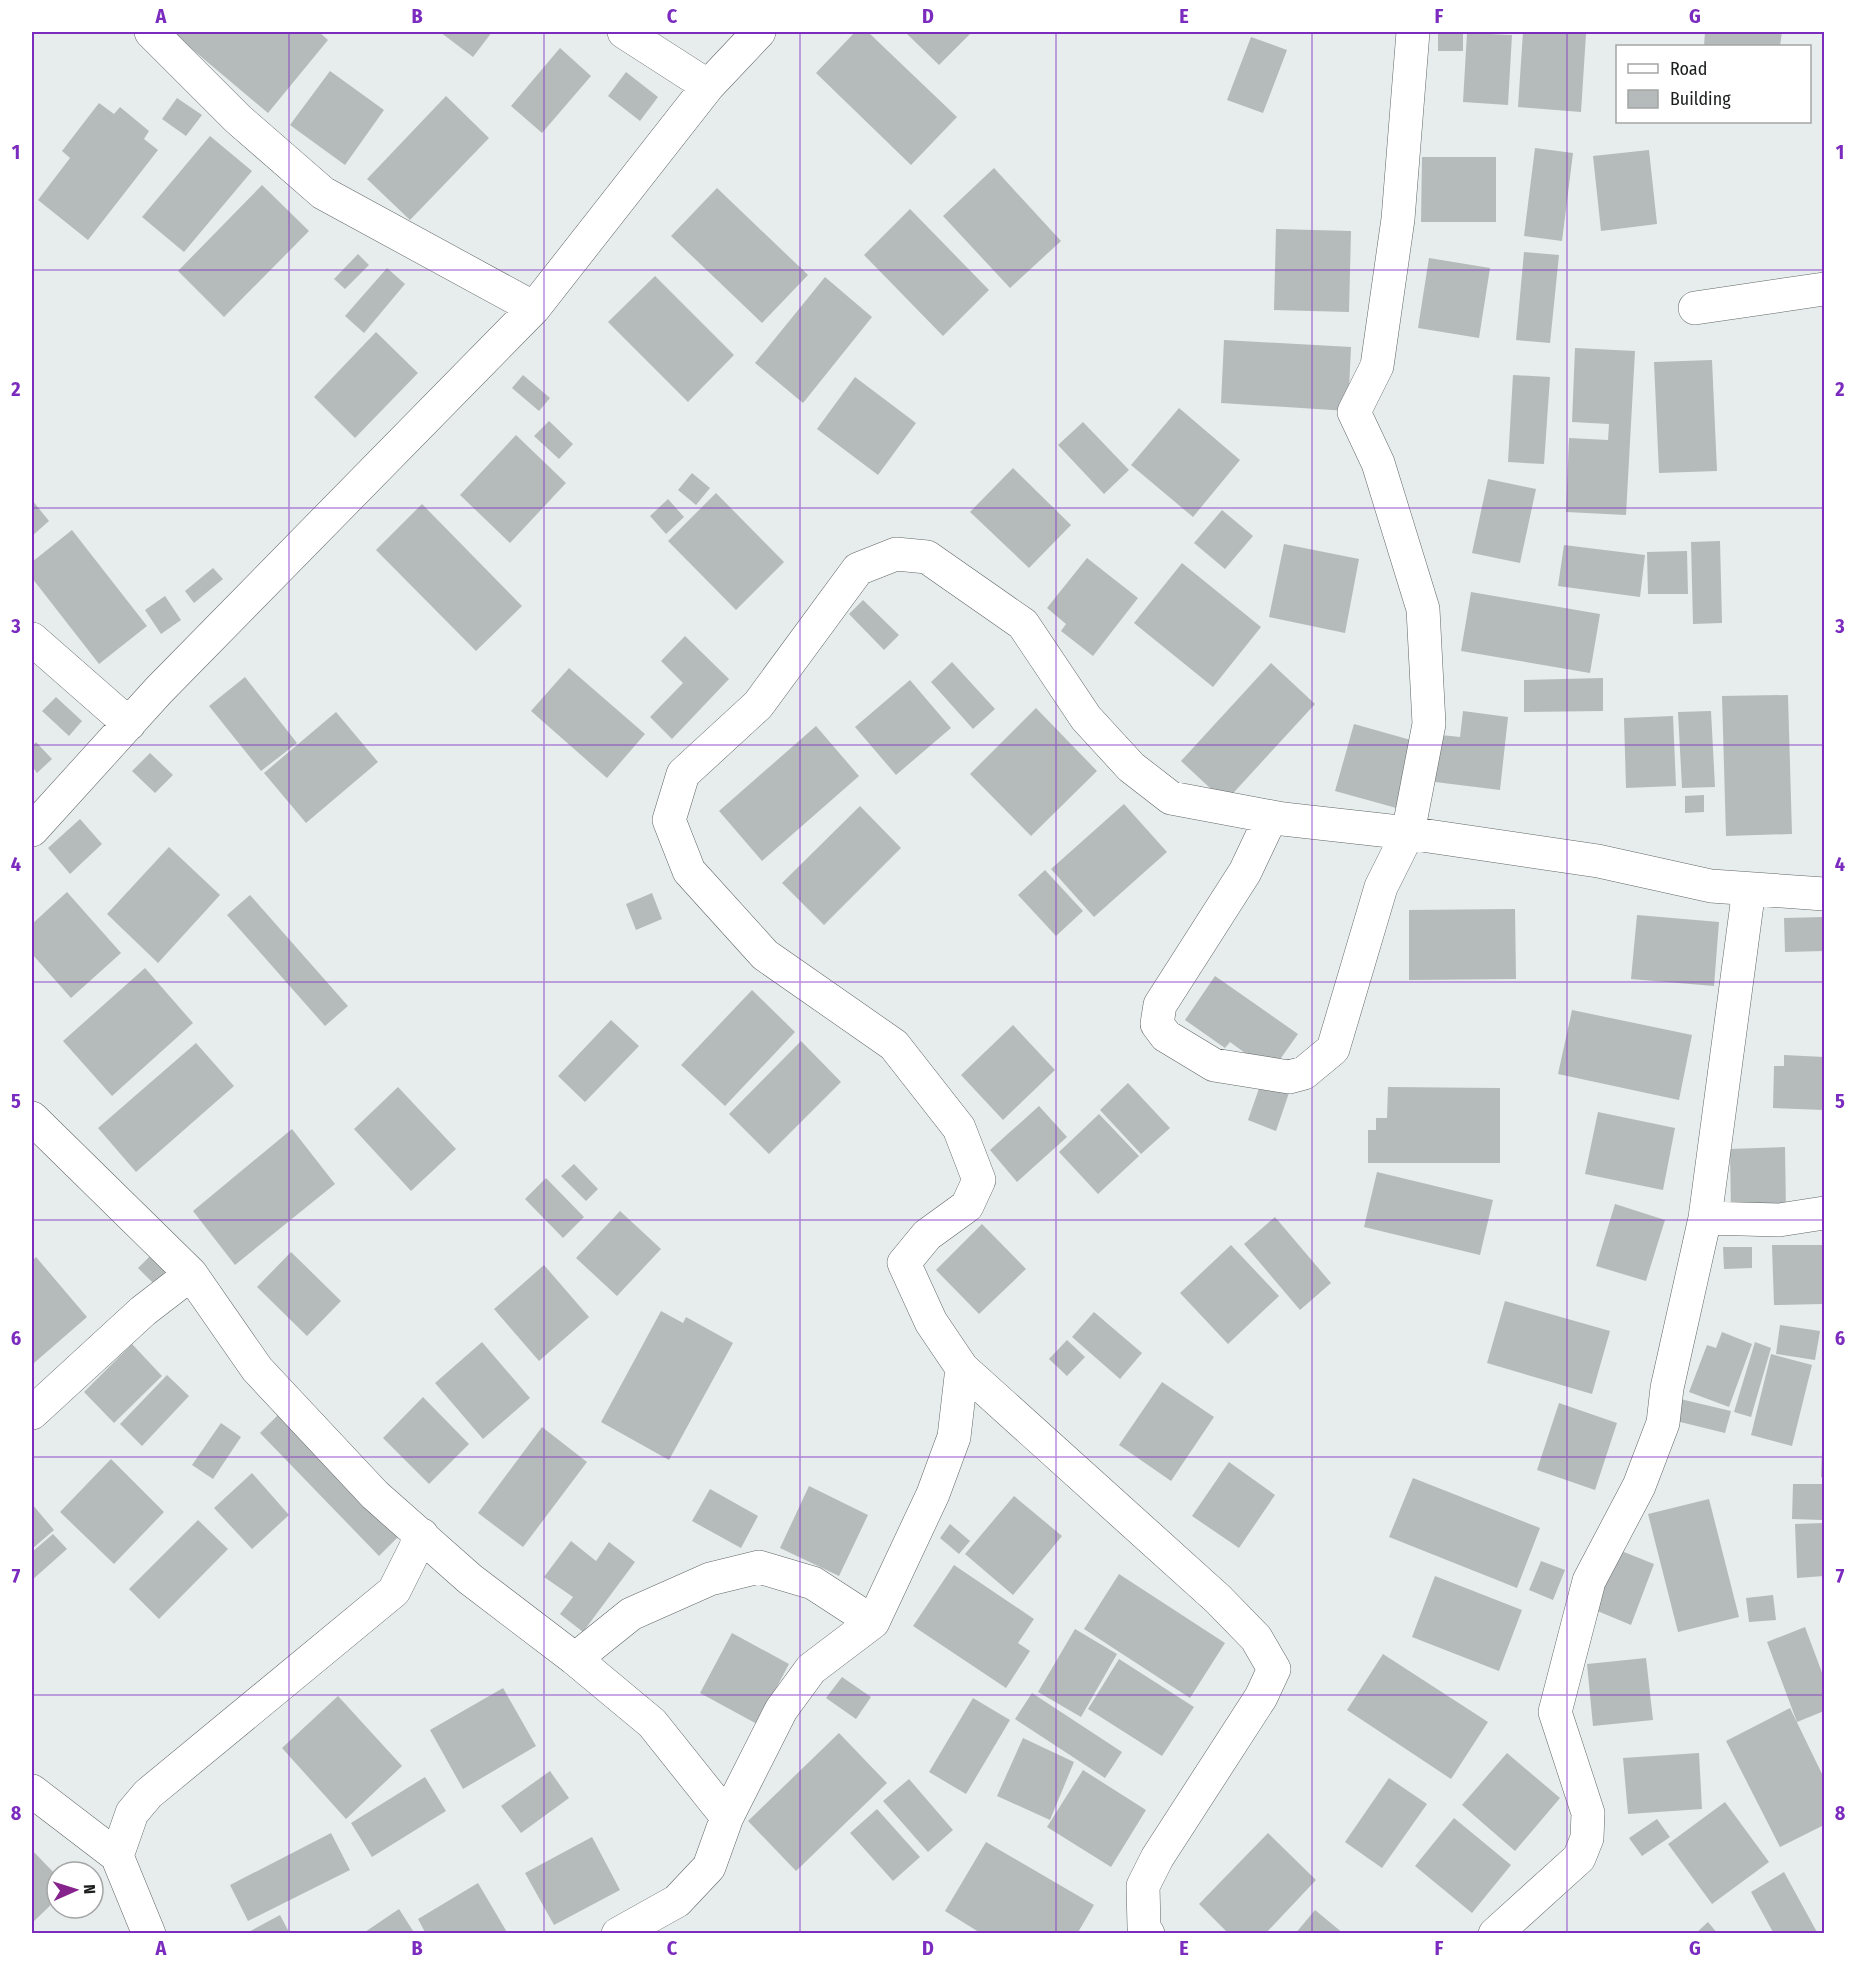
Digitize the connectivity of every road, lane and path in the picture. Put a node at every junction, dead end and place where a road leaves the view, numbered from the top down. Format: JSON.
{"nodes":[{"id":1,"x":151,"y":32,"type":"edge"},
{"id":2,"x":624,"y":32,"type":"edge"},
{"id":3,"x":759,"y":32,"type":"edge"},
{"id":4,"x":1413,"y":32,"type":"edge"},
{"id":5,"x":708,"y":86,"type":"junction"},
{"id":6,"x":1824,"y":289,"type":"edge"},
{"id":7,"x":534,"y":308,"type":"junction"},
{"id":8,"x":1695,"y":308,"type":"dead end"},
{"id":9,"x":32,"y":639,"type":"edge"},
{"id":10,"x":129,"y":724,"type":"junction"},
{"id":11,"x":1271,"y":818,"type":"junction"},
{"id":12,"x":32,"y":830,"type":"edge"},
{"id":13,"x":1408,"y":833,"type":"junction"},
{"id":14,"x":1749,"y":889,"type":"junction"},
{"id":15,"x":1824,"y":894,"type":"edge"},
{"id":16,"x":32,"y":1118,"type":"edge"},
{"id":17,"x":1824,"y":1214,"type":"edge"},
{"id":18,"x":1706,"y":1218,"type":"junction"},
{"id":19,"x":191,"y":1274,"type":"junction"},
{"id":20,"x":962,"y":1368,"type":"junction"},
{"id":21,"x":32,"y":1413,"type":"edge"},
{"id":22,"x":422,"y":1535,"type":"junction"},
{"id":23,"x":873,"y":1622,"type":"junction"},
{"id":24,"x":575,"y":1659,"type":"junction"},
{"id":25,"x":32,"y":1791,"type":"edge"},
{"id":26,"x":727,"y":1817,"type":"junction"},
{"id":27,"x":117,"y":1856,"type":"junction"},
{"id":28,"x":149,"y":1934,"type":"edge"},
{"id":29,"x":618,"y":1934,"type":"edge"},
{"id":30,"x":1148,"y":1934,"type":"edge"},
{"id":31,"x":1494,"y":1934,"type":"edge"}],
"edges":[{"from":1,"to":7,"type":"street"},
{"from":2,"to":5,"type":"street"},
{"from":3,"to":5,"type":"street"},
{"from":4,"to":13,"type":"street"},
{"from":5,"to":7,"type":"street"},
{"from":6,"to":8,"type":"street"},
{"from":7,"to":10,"type":"street"},
{"from":9,"to":10,"type":"street"},
{"from":10,"to":12,"type":"street"},
{"from":11,"to":13,"type":"street"},
{"from":11,"to":13,"type":"street"},
{"from":11,"to":20,"type":"street"},
{"from":13,"to":14,"type":"street"},
{"from":14,"to":15,"type":"street"},
{"from":14,"to":18,"type":"street"},
{"from":16,"to":19,"type":"street"},
{"from":17,"to":18,"type":"street"},
{"from":18,"to":31,"type":"street"},
{"from":19,"to":21,"type":"street"},
{"from":19,"to":22,"type":"street"},
{"from":20,"to":23,"type":"street"},
{"from":20,"to":30,"type":"street"},
{"from":22,"to":24,"type":"street"},
{"from":22,"to":27,"type":"street"},
{"from":23,"to":24,"type":"street"},
{"from":23,"to":26,"type":"street"},
{"from":24,"to":26,"type":"street"},
{"from":25,"to":27,"type":"street"},
{"from":26,"to":29,"type":"street"},
{"from":27,"to":28,"type":"street"}]}
